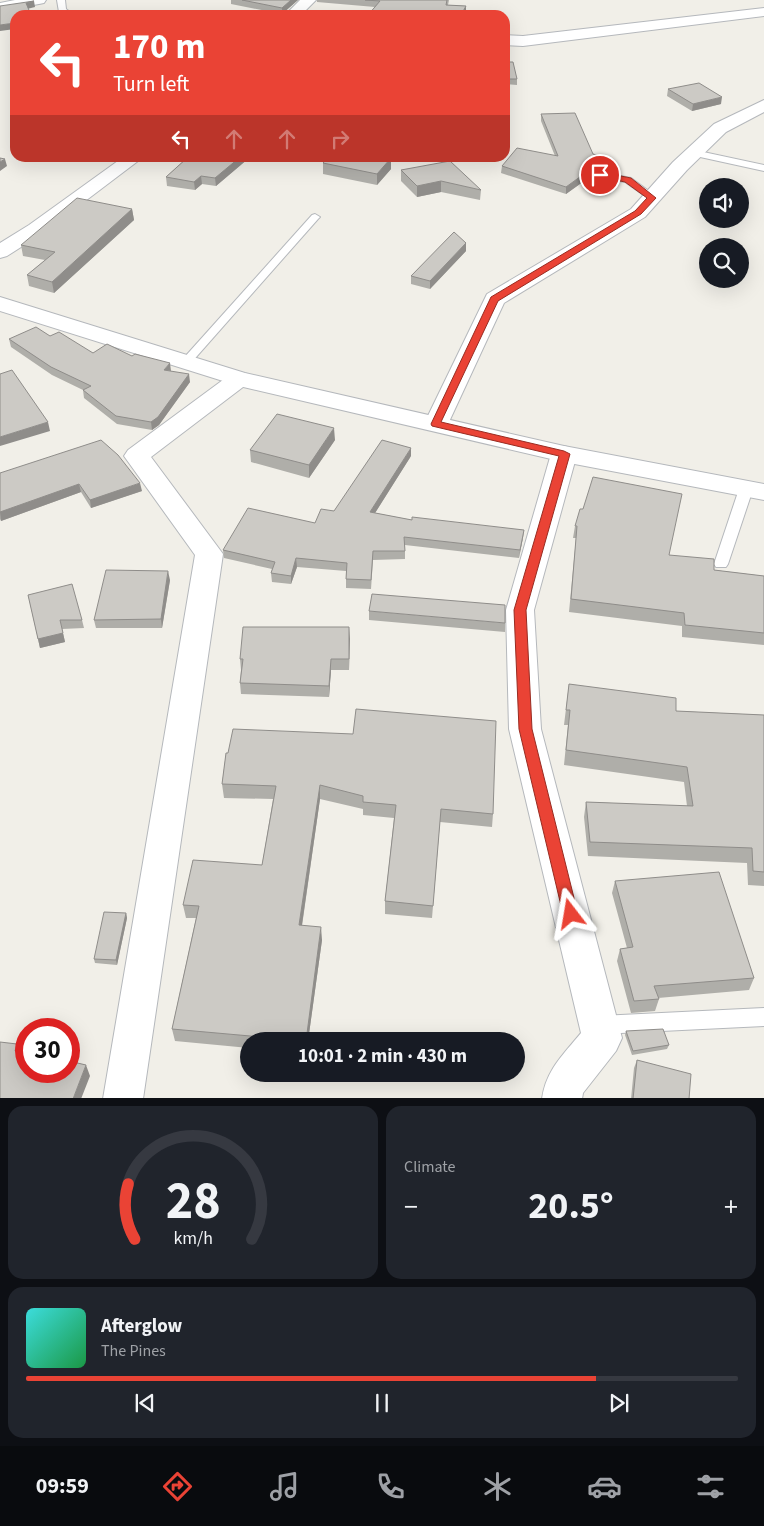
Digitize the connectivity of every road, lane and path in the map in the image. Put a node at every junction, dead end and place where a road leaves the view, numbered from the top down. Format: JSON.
{"nodes":[{"id":1,"x":40,"y":0,"type":"edge"},
{"id":2,"x":309,"y":0,"type":"edge"},
{"id":3,"x":0,"y":6,"type":"edge"},
{"id":4,"x":298,"y":10,"type":"edge"},
{"id":5,"x":764,"y":12,"type":"edge"},
{"id":6,"x":510,"y":40,"type":"edge"},
{"id":7,"x":764,"y":106,"type":"edge"},
{"id":8,"x":694,"y":153,"type":"junction"},
{"id":9,"x":128,"y":162,"type":"edge"},
{"id":10,"x":764,"y":168,"type":"edge"},
{"id":11,"x":600,"y":175,"type":"edge"},
{"id":12,"x":652,"y":198,"type":"junction"},
{"id":13,"x":315,"y":217,"type":"dead end"},
{"id":14,"x":0,"y":252,"type":"edge"},
{"id":15,"x":2,"y":306,"type":"edge"},
{"id":16,"x":186,"y":362,"type":"junction"},
{"id":17,"x":239,"y":378,"type":"junction"},
{"id":18,"x":436,"y":424,"type":"junction"},
{"id":19,"x":564,"y":454,"type":"junction"},
{"id":20,"x":755,"y":490,"type":"edge"},
{"id":21,"x":722,"y":564,"type":"dead end"},
{"id":22,"x":764,"y":1017,"type":"edge"},
{"id":23,"x":598,"y":1025,"type":"junction"},
{"id":24,"x":123,"y":1098,"type":"edge"},
{"id":25,"x":562,"y":1098,"type":"edge"}],
"edges":[{"from":1,"to":3,"type":"street"},
{"from":2,"to":4,"type":"street"},
{"from":5,"to":6,"type":"street"},
{"from":7,"to":8,"type":"street"},
{"from":8,"to":10,"type":"lane"},
{"from":8,"to":12,"type":"street"},
{"from":9,"to":14,"type":"street"},
{"from":11,"to":12,"type":"lane"},
{"from":12,"to":18,"type":"street"},
{"from":13,"to":16,"type":"lane"},
{"from":15,"to":16,"type":"street"},
{"from":16,"to":17,"type":"street"},
{"from":17,"to":18,"type":"street"},
{"from":17,"to":24,"type":"street"},
{"from":18,"to":19,"type":"street"},
{"from":19,"to":20,"type":"street"},
{"from":19,"to":23,"type":"street"},
{"from":20,"to":21,"type":"lane"},
{"from":22,"to":23,"type":"lane"},
{"from":23,"to":25,"type":"street"}]}
